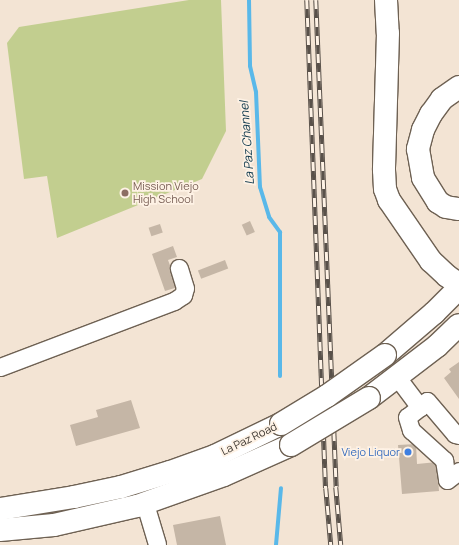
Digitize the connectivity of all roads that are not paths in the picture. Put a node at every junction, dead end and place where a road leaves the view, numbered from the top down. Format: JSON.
{"nodes":[{"id":1,"x":386,"y":0,"type":"edge"},
{"id":2,"x":459,"y":87,"type":"edge"},
{"id":3,"x":459,"y":209,"type":"edge"},
{"id":4,"x":179,"y":268,"type":"dead end"},
{"id":5,"x":459,"y":284,"type":"edge"},
{"id":6,"x":459,"y":288,"type":"edge"},
{"id":7,"x":459,"y":325,"type":"edge"},
{"id":8,"x":0,"y":367,"type":"edge"},
{"id":9,"x":397,"y":377,"type":"junction"},
{"id":10,"x":420,"y":407,"type":"junction"},
{"id":11,"x":459,"y":435,"type":"edge"},
{"id":12,"x":459,"y":471,"type":"edge"},
{"id":13,"x":145,"y":504,"type":"junction"},
{"id":14,"x":0,"y":509,"type":"edge"},
{"id":15,"x":0,"y":530,"type":"edge"},
{"id":16,"x":156,"y":545,"type":"edge"}],
"edges":[{"from":1,"to":5,"type":"main road"},
{"from":2,"to":3,"type":"main road"},
{"from":4,"to":8,"type":"lane"},
{"from":6,"to":14,"type":"main road","name":"La Paz Road","bridge":true},
{"from":7,"to":9,"type":"main road","name":"La Paz Road"},
{"from":9,"to":10,"type":"lane"},
{"from":9,"to":13,"type":"main road","name":"La Paz Road","bridge":true},
{"from":10,"to":11,"type":"lane"},
{"from":10,"to":12,"type":"lane"},
{"from":13,"to":15,"type":"main road","name":"La Paz Road"},
{"from":13,"to":16,"type":"lane"}]}
